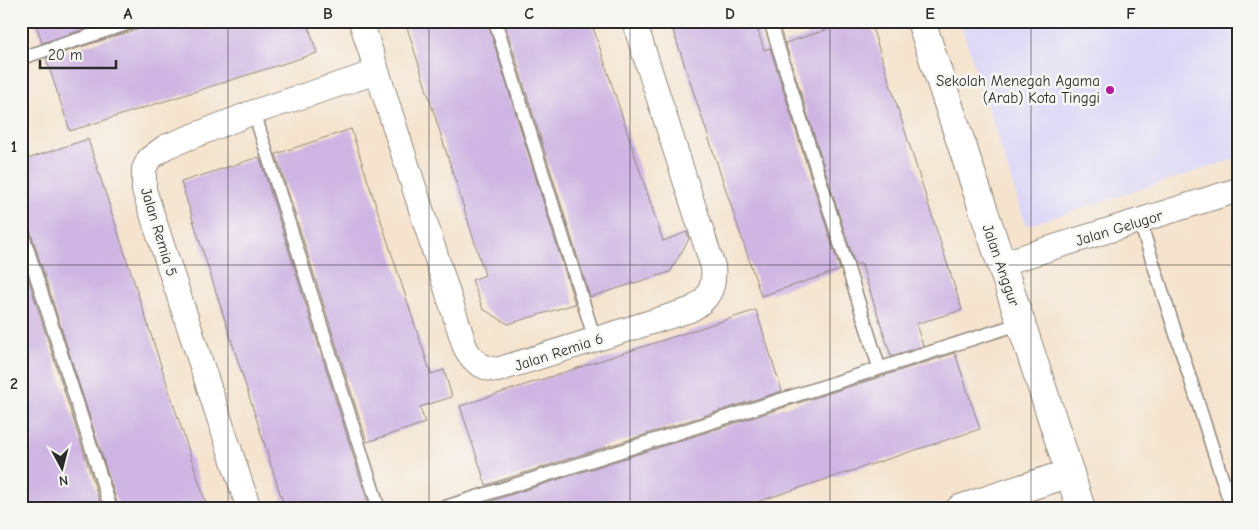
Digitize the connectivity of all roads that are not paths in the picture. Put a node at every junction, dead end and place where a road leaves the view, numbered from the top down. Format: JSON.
{"nodes":[{"id":1,"x":136,"y":21,"type":"edge"},
{"id":2,"x":361,"y":21,"type":"edge"},
{"id":3,"x":495,"y":21,"type":"edge"},
{"id":4,"x":634,"y":21,"type":"edge"},
{"id":5,"x":770,"y":21,"type":"edge"},
{"id":6,"x":920,"y":21,"type":"edge"},
{"id":7,"x":21,"y":58,"type":"edge"},
{"id":8,"x":377,"y":72,"type":"junction"},
{"id":9,"x":254,"y":112,"type":"junction"},
{"id":10,"x":1238,"y":190,"type":"edge"},
{"id":11,"x":1140,"y":222,"type":"junction"},
{"id":12,"x":21,"y":229,"type":"edge"},
{"id":13,"x":1000,"y":264,"type":"junction"},
{"id":14,"x":1022,"y":323,"type":"junction"},
{"id":15,"x":595,"y":340,"type":"junction"},
{"id":16,"x":879,"y":367,"type":"junction"},
{"id":17,"x":1070,"y":474,"type":"junction"},
{"id":18,"x":111,"y":509,"type":"edge"},
{"id":19,"x":249,"y":509,"type":"edge"},
{"id":20,"x":379,"y":509,"type":"edge"},
{"id":21,"x":439,"y":509,"type":"edge"},
{"id":22,"x":960,"y":509,"type":"edge"},
{"id":23,"x":1081,"y":509,"type":"edge"},
{"id":24,"x":1232,"y":509,"type":"edge"}],
"edges":[{"from":1,"to":7,"type":"lane"},
{"from":2,"to":8,"type":"street","name":"Jalan Remia 6"},
{"from":3,"to":15,"type":"lane"},
{"from":4,"to":15,"type":"street","name":"Jalan Remia 6"},
{"from":5,"to":16,"type":"lane"},
{"from":6,"to":13,"type":"street","name":"Jalan Anggur"},
{"from":8,"to":9,"type":"street","name":"Jalan Remia 5"},
{"from":8,"to":15,"type":"street","name":"Jalan Remia 6"},
{"from":9,"to":19,"type":"street","name":"Jalan Remia 5"},
{"from":9,"to":20,"type":"lane"},
{"from":10,"to":11,"type":"street","name":"Jalan Gelugor"},
{"from":11,"to":13,"type":"street","name":"Jalan Gelugor"},
{"from":11,"to":24,"type":"lane"},
{"from":12,"to":18,"type":"lane"},
{"from":13,"to":14,"type":"street","name":"Jalan Anggur"},
{"from":14,"to":16,"type":"lane"},
{"from":14,"to":17,"type":"street","name":"Jalan Anggur"},
{"from":16,"to":21,"type":"lane"},
{"from":17,"to":22,"type":"street"},
{"from":17,"to":23,"type":"street","name":"Jalan Anggur"}]}
